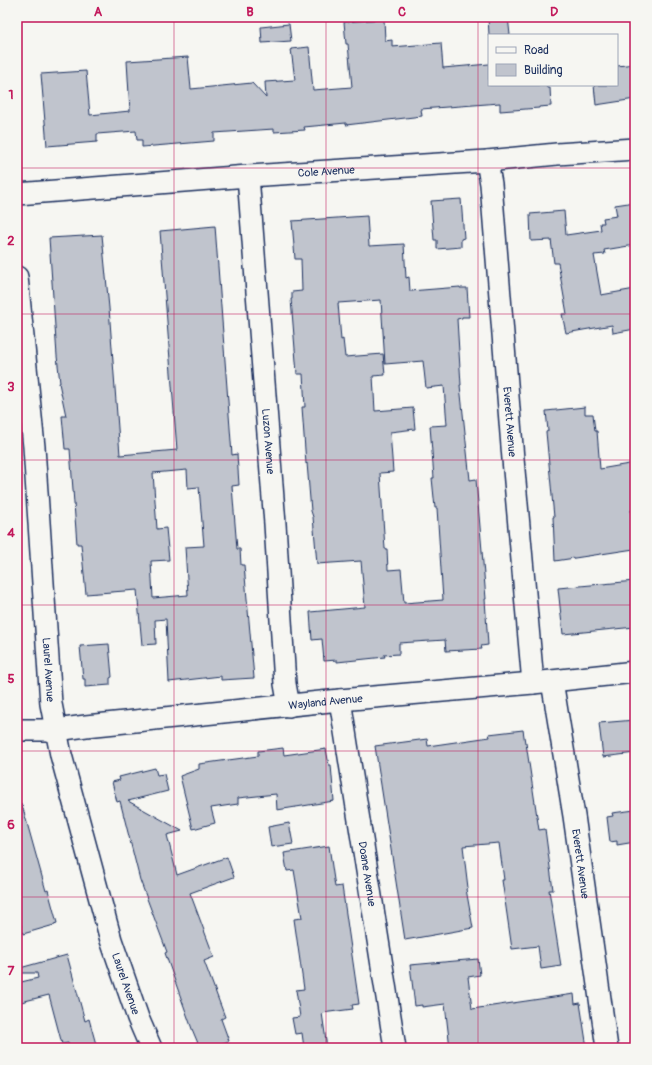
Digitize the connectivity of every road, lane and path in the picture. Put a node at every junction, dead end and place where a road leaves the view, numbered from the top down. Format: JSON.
{"nodes":[{"id":1,"x":635,"y":149,"type":"edge"},
{"id":2,"x":487,"y":162,"type":"junction"},
{"id":3,"x":248,"y":176,"type":"junction"},
{"id":4,"x":17,"y":194,"type":"edge"},
{"id":5,"x":17,"y":277,"type":"edge"},
{"id":6,"x":635,"y":672,"type":"edge"},
{"id":7,"x":542,"y":682,"type":"junction"},
{"id":8,"x":340,"y":700,"type":"junction"},
{"id":9,"x":289,"y":706,"type":"junction"},
{"id":10,"x":17,"y":730,"type":"edge"},
{"id":11,"x":56,"y":730,"type":"junction"},
{"id":12,"x":151,"y":1048,"type":"edge"},
{"id":13,"x":395,"y":1048,"type":"edge"},
{"id":14,"x":607,"y":1048,"type":"edge"}],
"edges":[{"from":1,"to":2,"type":"street","name":"Cole Avenue"},
{"from":2,"to":3,"type":"street","name":"Cole Avenue"},
{"from":2,"to":7,"type":"street","name":"Everett Avenue"},
{"from":3,"to":4,"type":"street","name":"Cole Avenue"},
{"from":3,"to":9,"type":"street","name":"Luzon Avenue"},
{"from":5,"to":11,"type":"street","name":"Laurel Avenue"},
{"from":6,"to":7,"type":"street","name":"Wayland Avenue"},
{"from":7,"to":8,"type":"street","name":"Wayland Avenue"},
{"from":7,"to":14,"type":"street","name":"Everett Avenue"},
{"from":8,"to":9,"type":"street","name":"Wayland Avenue"},
{"from":8,"to":13,"type":"street","name":"Doane Avenue"},
{"from":9,"to":11,"type":"street","name":"Wayland Avenue"},
{"from":10,"to":11,"type":"street","name":"Wayland Avenue"},
{"from":11,"to":12,"type":"street","name":"Laurel Avenue"}]}
